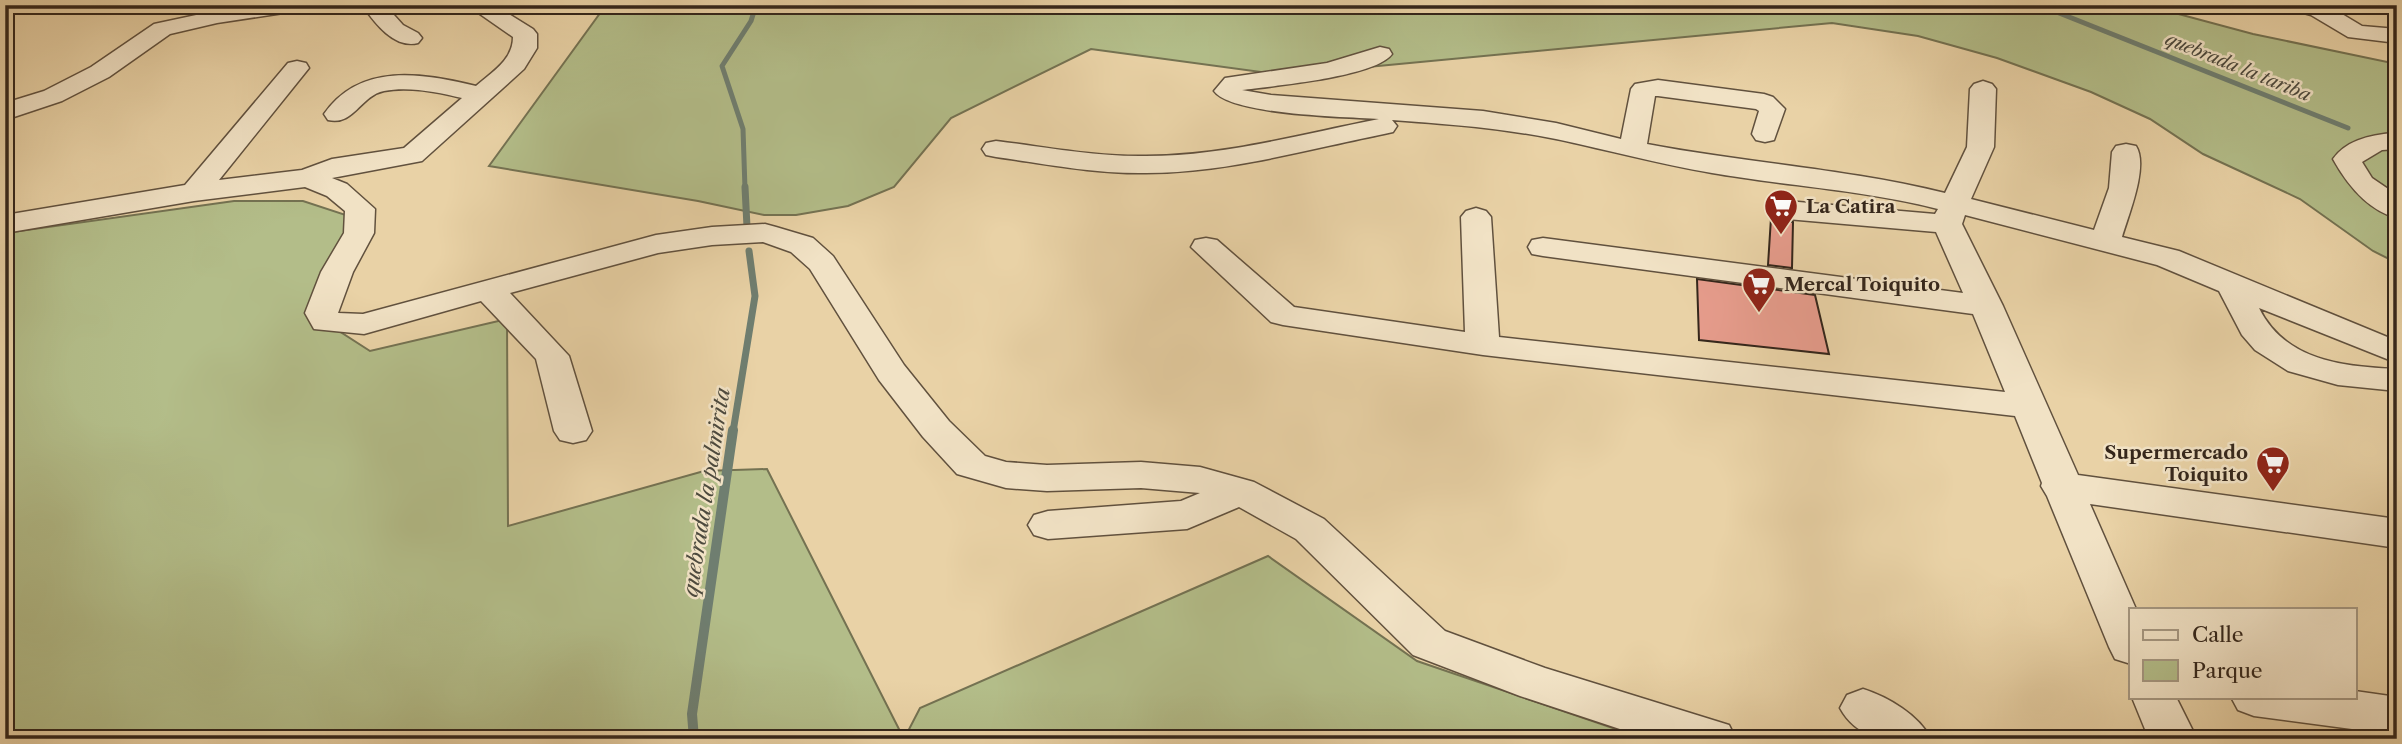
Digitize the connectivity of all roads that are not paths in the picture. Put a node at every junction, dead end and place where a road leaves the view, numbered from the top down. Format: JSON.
{"nodes":[{"id":1,"x":290,"y":5,"type":"edge"},
{"id":2,"x":373,"y":5,"type":"edge"},
{"id":3,"x":478,"y":5,"type":"edge"},
{"id":4,"x":2301,"y":5,"type":"edge"},
{"id":5,"x":2397,"y":36,"type":"edge"},
{"id":6,"x":410,"y":38,"type":"dead end"},
{"id":7,"x":1380,"y":54,"type":"dead end"},
{"id":8,"x":297,"y":68,"type":"dead end"},
{"id":9,"x":1983,"y":89,"type":"dead end"},
{"id":10,"x":483,"y":95,"type":"junction"},
{"id":11,"x":5,"y":112,"type":"edge"},
{"id":12,"x":337,"y":114,"type":"dead end"},
{"id":13,"x":1450,"y":116,"type":"junction"},
{"id":14,"x":1556,"y":131,"type":"junction"},
{"id":15,"x":1765,"y":134,"type":"dead end"},
{"id":16,"x":1491,"y":136,"type":"dead end"},
{"id":17,"x":2397,"y":141,"type":"edge"},
{"id":18,"x":996,"y":149,"type":"dead end"},
{"id":19,"x":1632,"y":150,"type":"junction"},
{"id":20,"x":2126,"y":152,"type":"dead end"},
{"id":21,"x":308,"y":178,"type":"junction"},
{"id":22,"x":194,"y":192,"type":"junction"},
{"id":23,"x":2397,"y":209,"type":"edge"},
{"id":24,"x":1787,"y":210,"type":"dead end"},
{"id":25,"x":1950,"y":213,"type":"junction"},
{"id":26,"x":1476,"y":217,"type":"dead end"},
{"id":27,"x":5,"y":224,"type":"edge"},
{"id":28,"x":2105,"y":241,"type":"junction"},
{"id":29,"x":1206,"y":247,"type":"dead end"},
{"id":30,"x":1543,"y":247,"type":"dead end"},
{"id":31,"x":2232,"y":284,"type":"junction"},
{"id":32,"x":488,"y":289,"type":"junction"},
{"id":33,"x":1987,"y":306,"type":"junction"},
{"id":34,"x":1483,"y":345,"type":"junction"},
{"id":35,"x":2397,"y":353,"type":"edge"},
{"id":36,"x":2397,"y":380,"type":"edge"},
{"id":37,"x":2029,"y":406,"type":"junction"},
{"id":38,"x":573,"y":431,"type":"dead end"},
{"id":39,"x":2060,"y":486,"type":"junction"},
{"id":40,"x":1240,"y":491,"type":"junction"},
{"id":41,"x":1048,"y":525,"type":"dead end"},
{"id":42,"x":2397,"y":534,"type":"edge"},
{"id":43,"x":2129,"y":642,"type":"edge"},
{"id":44,"x":2153,"y":698,"type":"edge"},
{"id":45,"x":2262,"y":698,"type":"edge"},
{"id":46,"x":1863,"y":708,"type":"dead end"},
{"id":47,"x":2397,"y":716,"type":"edge"},
{"id":48,"x":1713,"y":739,"type":"edge"},
{"id":49,"x":1907,"y":739,"type":"edge"},
{"id":50,"x":2173,"y":739,"type":"edge"}],
"edges":[{"from":1,"to":11,"type":"street"},
{"from":2,"to":6,"type":"street"},
{"from":3,"to":10,"type":"street"},
{"from":4,"to":5,"type":"street"},
{"from":7,"to":13,"type":"street"},
{"from":8,"to":22,"type":"street"},
{"from":9,"to":25,"type":"street"},
{"from":10,"to":12,"type":"street"},
{"from":10,"to":21,"type":"street"},
{"from":13,"to":14,"type":"street"},
{"from":13,"to":18,"type":"street"},
{"from":14,"to":16,"type":"street"},
{"from":14,"to":19,"type":"street"},
{"from":15,"to":19,"type":"street"},
{"from":17,"to":23,"type":"street"},
{"from":19,"to":25,"type":"street"},
{"from":20,"to":28,"type":"street"},
{"from":21,"to":22,"type":"street"},
{"from":21,"to":32,"type":"street"},
{"from":22,"to":27,"type":"street"},
{"from":24,"to":25,"type":"street"},
{"from":25,"to":28,"type":"street"},
{"from":25,"to":33,"type":"street"},
{"from":26,"to":34,"type":"street"},
{"from":28,"to":31,"type":"street"},
{"from":29,"to":34,"type":"street"},
{"from":30,"to":33,"type":"street"},
{"from":31,"to":35,"type":"street"},
{"from":31,"to":36,"type":"street"},
{"from":32,"to":38,"type":"street"},
{"from":32,"to":40,"type":"street"},
{"from":33,"to":37,"type":"street"},
{"from":34,"to":37,"type":"street"},
{"from":37,"to":39,"type":"street"},
{"from":39,"to":42,"type":"street"},
{"from":39,"to":43,"type":"street"},
{"from":40,"to":41,"type":"street"},
{"from":40,"to":48,"type":"street"},
{"from":44,"to":50,"type":"street"},
{"from":45,"to":47,"type":"street"},
{"from":46,"to":49,"type":"street"}]}
